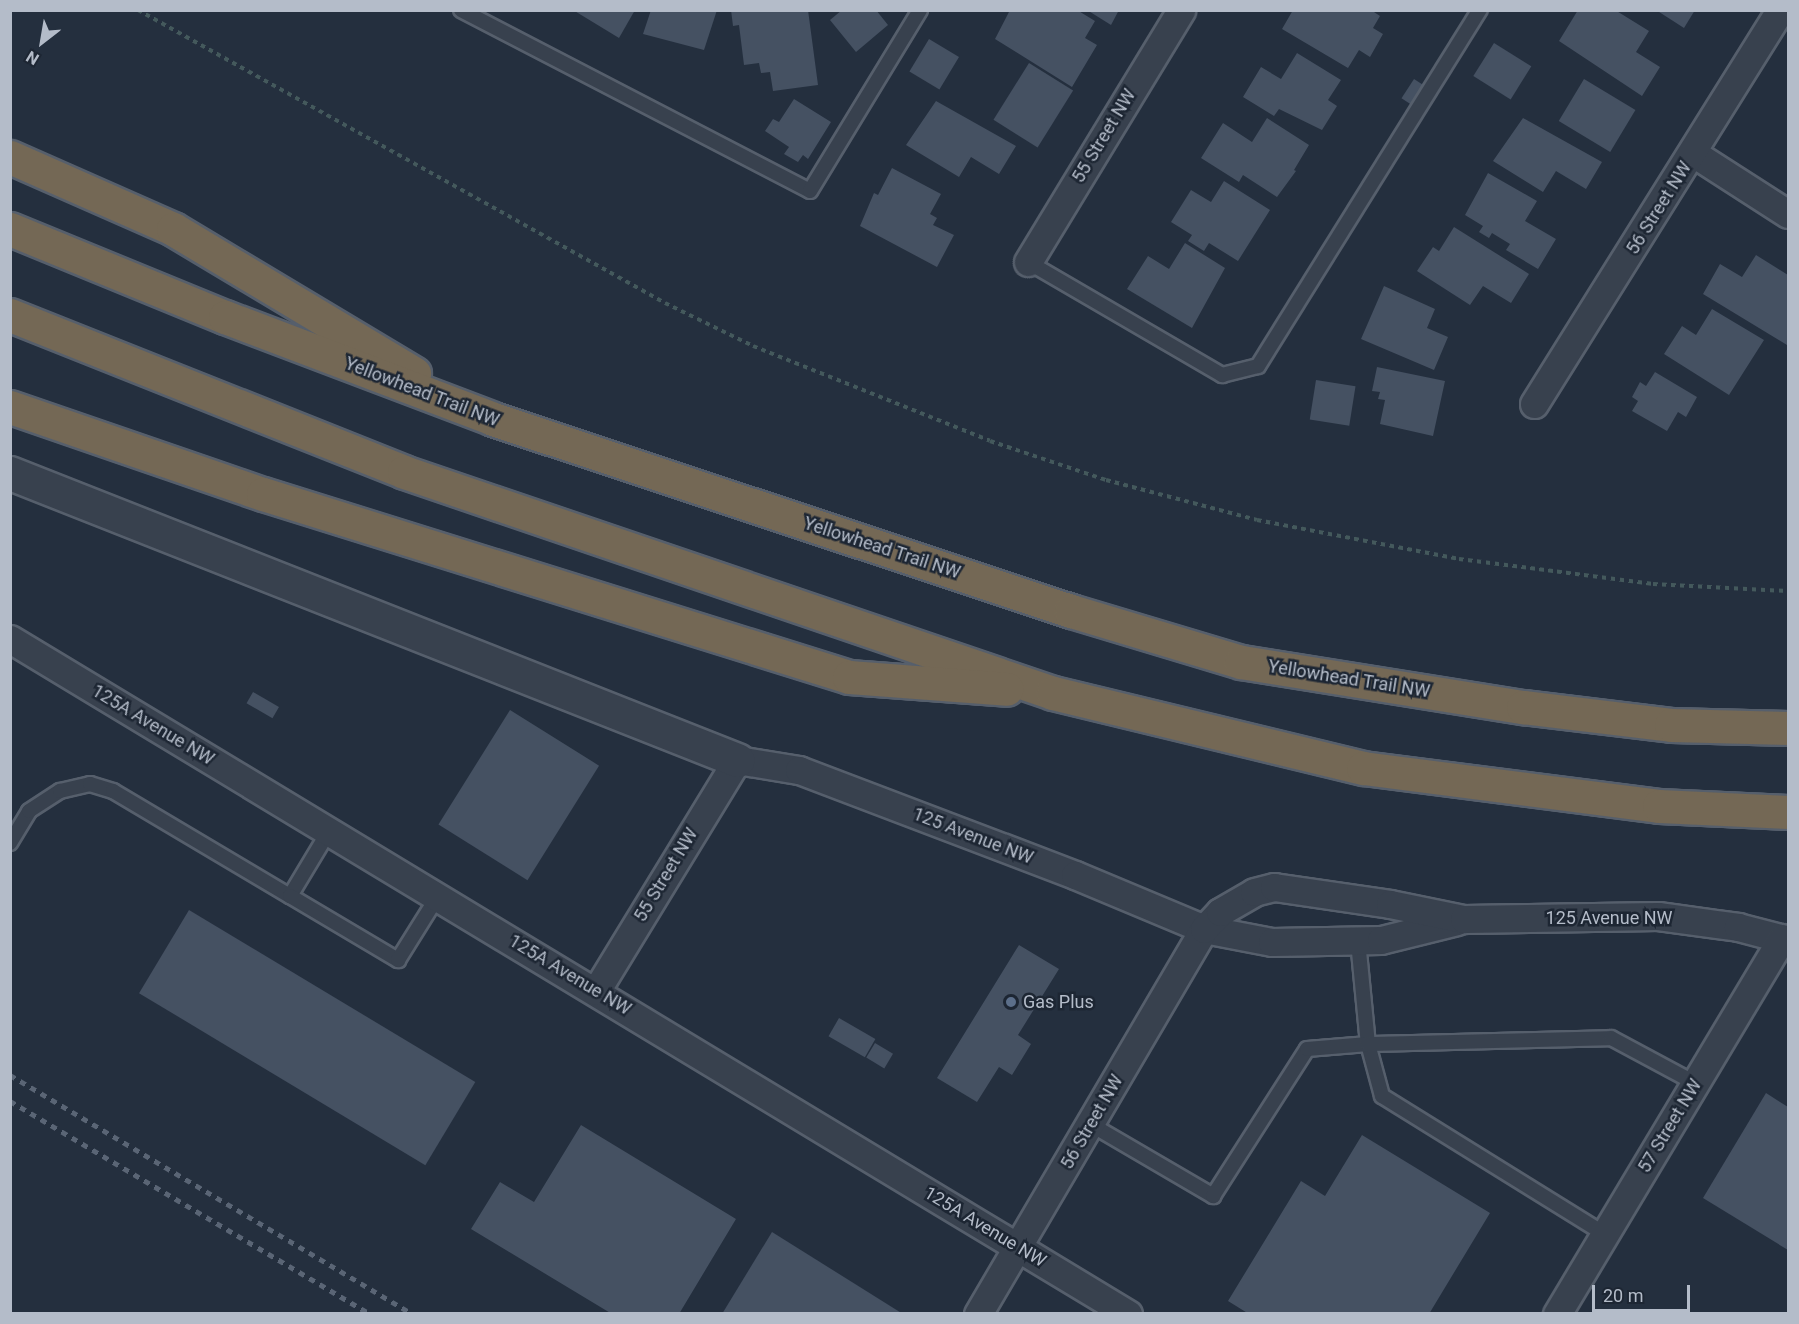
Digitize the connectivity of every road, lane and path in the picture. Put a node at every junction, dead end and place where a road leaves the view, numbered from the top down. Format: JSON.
{"nodes":[{"id":1,"x":138,"y":10,"type":"edge"},
{"id":2,"x":461,"y":10,"type":"edge"},
{"id":3,"x":920,"y":10,"type":"edge"},
{"id":4,"x":1181,"y":10,"type":"edge"},
{"id":5,"x":1480,"y":10,"type":"edge"},
{"id":6,"x":1780,"y":10,"type":"edge"},
{"id":7,"x":1693,"y":153,"type":"junction"},
{"id":8,"x":10,"y":157,"type":"edge"},
{"id":9,"x":1788,"y":214,"type":"edge"},
{"id":10,"x":10,"y":229,"type":"edge"},
{"id":11,"x":1028,"y":262,"type":"joint"},
{"id":12,"x":10,"y":315,"type":"edge"},
{"id":13,"x":1534,"y":404,"type":"dead end"},
{"id":14,"x":10,"y":407,"type":"edge"},
{"id":15,"x":493,"y":419,"type":"junction"},
{"id":16,"x":10,"y":473,"type":"edge"},
{"id":17,"x":1788,"y":591,"type":"edge"},
{"id":18,"x":10,"y":639,"type":"edge"},
{"id":19,"x":1053,"y":693,"type":"junction"},
{"id":20,"x":1788,"y":728,"type":"edge"},
{"id":21,"x":737,"y":760,"type":"junction"},
{"id":22,"x":1788,"y":812,"type":"edge"},
{"id":23,"x":329,"y":831,"type":"junction"},
{"id":24,"x":10,"y":843,"type":"edge"},
{"id":25,"x":290,"y":896,"type":"junction"},
{"id":26,"x":438,"y":896,"type":"junction"},
{"id":27,"x":1464,"y":919,"type":"junction"},
{"id":28,"x":1204,"y":929,"type":"junction"},
{"id":29,"x":1785,"y":939,"type":"edge"},
{"id":30,"x":1358,"y":941,"type":"junction"},
{"id":31,"x":596,"y":991,"type":"junction"},
{"id":32,"x":1368,"y":1044,"type":"junction"},
{"id":33,"x":1695,"y":1083,"type":"junction"},
{"id":34,"x":1090,"y":1124,"type":"junction"},
{"id":35,"x":1605,"y":1234,"type":"junction"},
{"id":36,"x":1018,"y":1247,"type":"junction"},
{"id":37,"x":978,"y":1314,"type":"edge"},
{"id":38,"x":1128,"y":1314,"type":"edge"},
{"id":39,"x":1557,"y":1314,"type":"edge"}],
"edges":[{"from":1,"to":17,"type":"path"},
{"from":2,"to":3,"type":"lane"},
{"from":4,"to":11,"type":"street","name":"55 Street NW"},
{"from":5,"to":11,"type":"lane"},
{"from":6,"to":7,"type":"street","name":"56 Street NW"},
{"from":7,"to":9,"type":"street"},
{"from":7,"to":13,"type":"street","name":"56 Street NW"},
{"from":8,"to":15,"type":"highway"},
{"from":10,"to":15,"type":"highway","name":"Yellowhead Trail NW"},
{"from":12,"to":19,"type":"highway"},
{"from":14,"to":19,"type":"highway"},
{"from":15,"to":20,"type":"highway","name":"Yellowhead Trail NW"},
{"from":16,"to":21,"type":"street"},
{"from":18,"to":23,"type":"street","name":"125A Avenue NW"},
{"from":19,"to":22,"type":"highway"},
{"from":21,"to":28,"type":"street","name":"125 Avenue NW"},
{"from":21,"to":31,"type":"street","name":"55 Street NW"},
{"from":23,"to":25,"type":"lane"},
{"from":23,"to":26,"type":"street","name":"125A Avenue NW"},
{"from":24,"to":25,"type":"lane"},
{"from":25,"to":26,"type":"lane"},
{"from":26,"to":31,"type":"street","name":"125A Avenue NW"},
{"from":27,"to":28,"type":"street","name":"125 Avenue NW"},
{"from":27,"to":29,"type":"street","name":"125 Avenue NW"},
{"from":27,"to":30,"type":"street","name":"125 Avenue NW"},
{"from":28,"to":30,"type":"street","name":"125 Avenue NW"},
{"from":28,"to":34,"type":"street","name":"56 Street NW"},
{"from":29,"to":33,"type":"street","name":"57 Street NW"},
{"from":30,"to":32,"type":"lane"},
{"from":31,"to":36,"type":"street","name":"125A Avenue NW"},
{"from":32,"to":33,"type":"lane"},
{"from":32,"to":34,"type":"lane"},
{"from":32,"to":35,"type":"lane"},
{"from":33,"to":35,"type":"street","name":"57 Street NW"},
{"from":34,"to":36,"type":"street","name":"56 Street NW"},
{"from":35,"to":39,"type":"street","name":"57 Street NW"},
{"from":36,"to":37,"type":"street","name":"56 Street NW"},
{"from":36,"to":38,"type":"street","name":"125A Avenue NW"}]}
